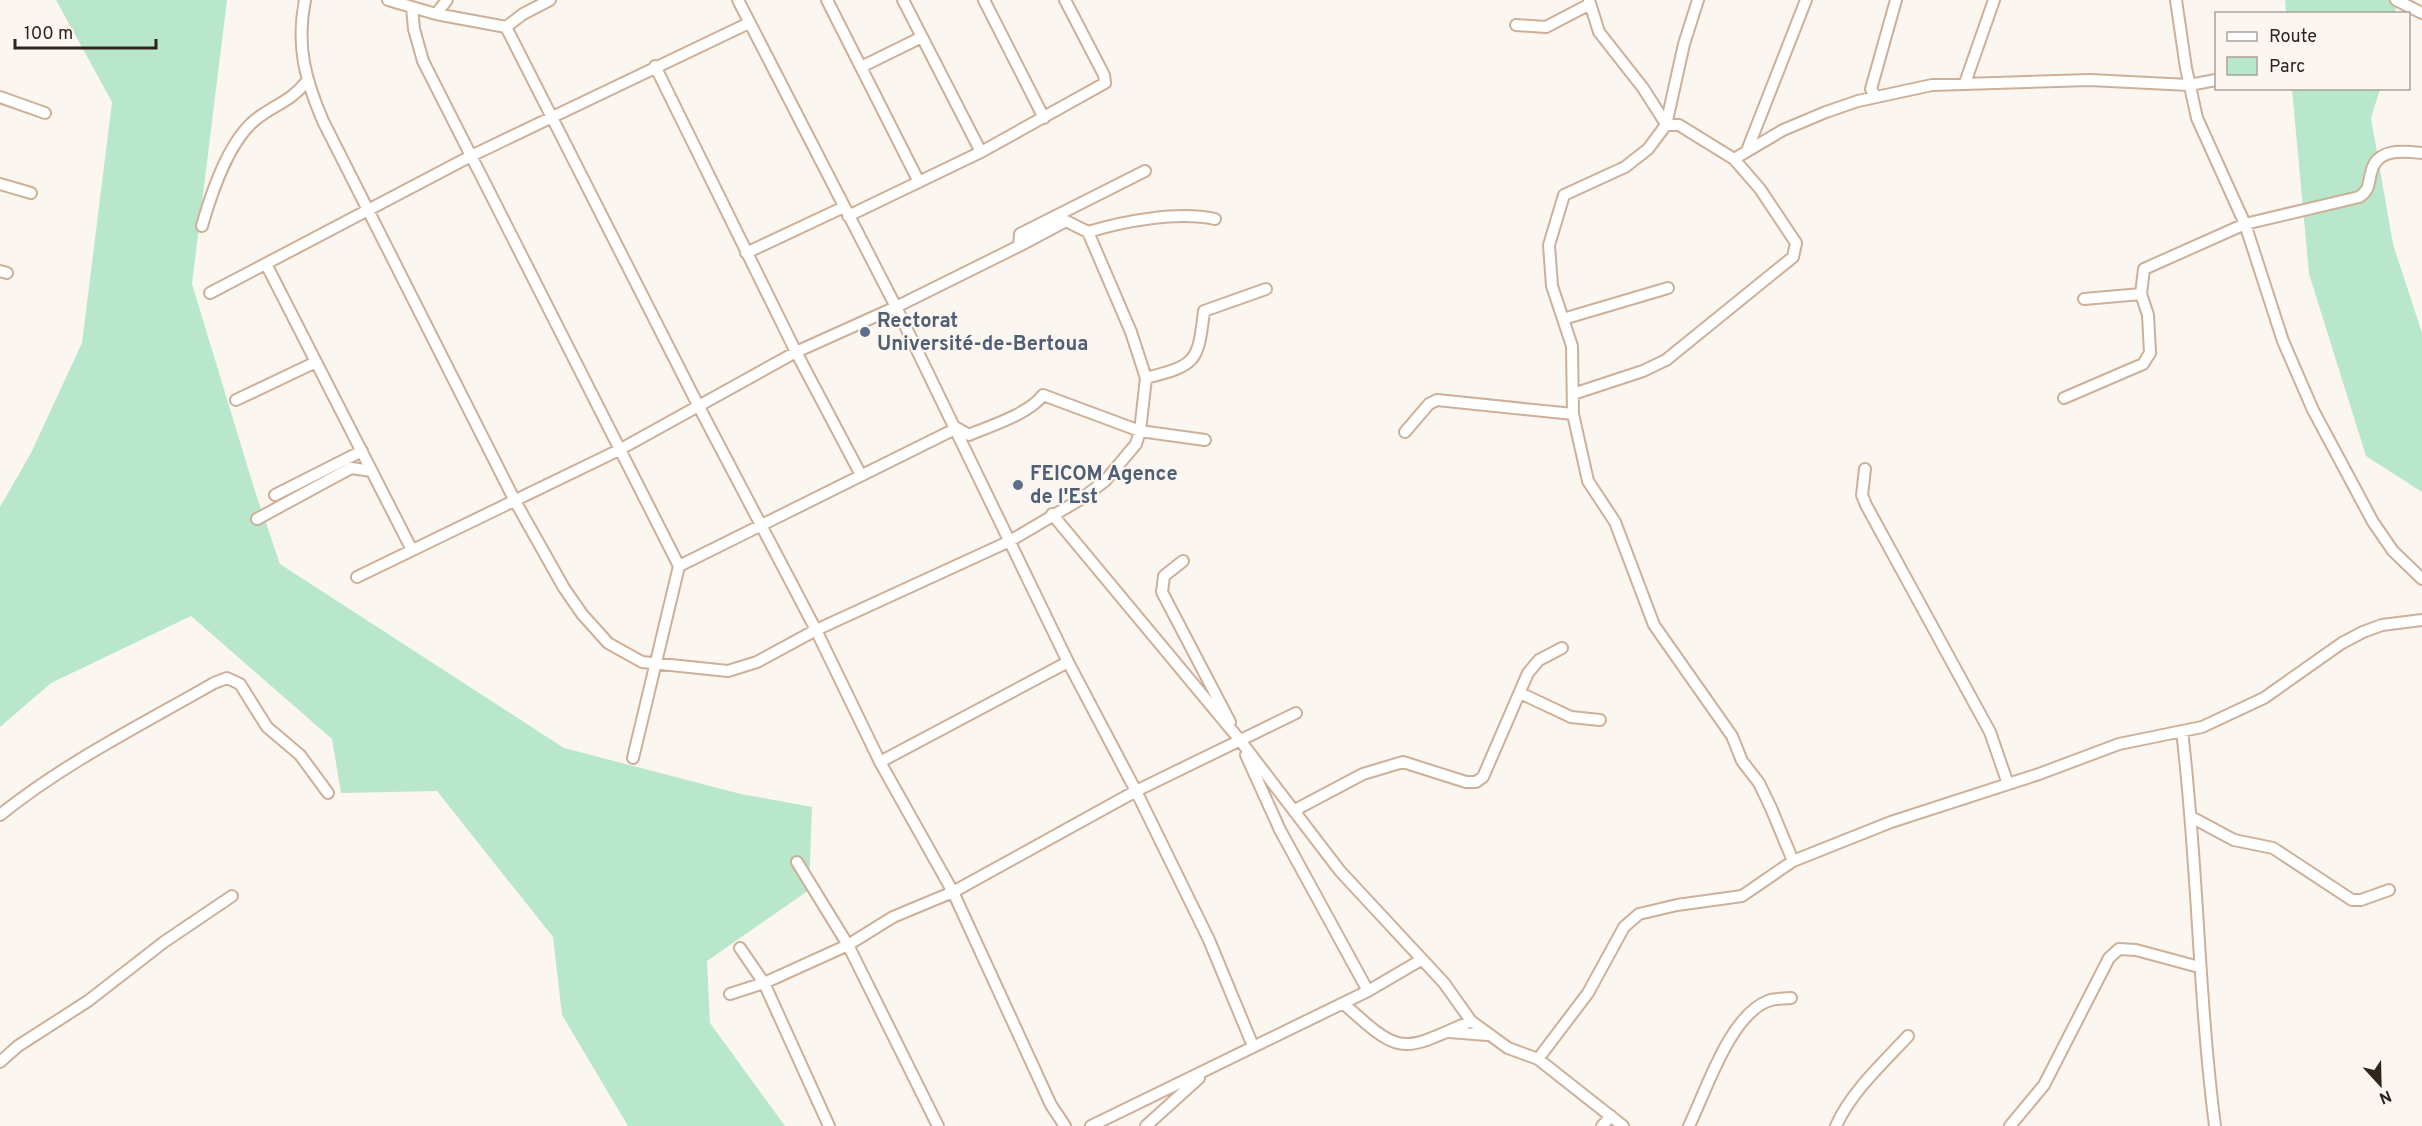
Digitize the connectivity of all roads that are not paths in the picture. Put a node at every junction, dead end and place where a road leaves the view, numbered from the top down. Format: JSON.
{"nodes":[{"id":1,"x":305,"y":0,"type":"edge"},
{"id":2,"x":388,"y":0,"type":"edge"},
{"id":3,"x":447,"y":0,"type":"edge"},
{"id":4,"x":550,"y":0,"type":"edge"},
{"id":5,"x":738,"y":0,"type":"edge"},
{"id":6,"x":827,"y":0,"type":"edge"},
{"id":7,"x":903,"y":0,"type":"edge"},
{"id":8,"x":984,"y":0,"type":"edge"},
{"id":9,"x":1065,"y":0,"type":"edge"},
{"id":10,"x":1698,"y":0,"type":"edge"},
{"id":11,"x":1806,"y":0,"type":"edge"},
{"id":12,"x":1896,"y":0,"type":"edge"},
{"id":13,"x":1994,"y":0,"type":"edge"},
{"id":14,"x":2176,"y":0,"type":"edge"},
{"id":15,"x":2396,"y":0,"type":"edge"},
{"id":16,"x":1590,"y":2,"type":"edge"},
{"id":17,"x":412,"y":7,"type":"junction"},
{"id":18,"x":2422,"y":13,"type":"edge"},
{"id":19,"x":436,"y":14,"type":"junction"},
{"id":20,"x":749,"y":23,"type":"junction"},
{"id":21,"x":1516,"y":25,"type":"dead end"},
{"id":22,"x":507,"y":27,"type":"junction"},
{"id":23,"x":922,"y":37,"type":"junction"},
{"id":24,"x":655,"y":66,"type":"junction"},
{"id":25,"x":861,"y":67,"type":"junction"},
{"id":26,"x":2215,"y":80,"type":"edge"},
{"id":27,"x":306,"y":82,"type":"junction"},
{"id":28,"x":1965,"y":83,"type":"junction"},
{"id":29,"x":2189,"y":85,"type":"junction"},
{"id":30,"x":0,"y":97,"type":"edge"},
{"id":31,"x":1876,"y":97,"type":"junction"},
{"id":32,"x":45,"y":113,"type":"dead end"},
{"id":33,"x":554,"y":118,"type":"junction"},
{"id":34,"x":1044,"y":118,"type":"junction"},
{"id":35,"x":1666,"y":125,"type":"junction"},
{"id":36,"x":1748,"y":148,"type":"junction"},
{"id":37,"x":981,"y":152,"type":"junction"},
{"id":38,"x":2422,"y":153,"type":"edge"},
{"id":39,"x":471,"y":156,"type":"junction"},
{"id":40,"x":1734,"y":159,"type":"junction"},
{"id":41,"x":1145,"y":171,"type":"dead end"},
{"id":42,"x":919,"y":182,"type":"junction"},
{"id":43,"x":0,"y":184,"type":"edge"},
{"id":44,"x":31,"y":193,"type":"dead end"},
{"id":45,"x":368,"y":210,"type":"junction"},
{"id":46,"x":846,"y":212,"type":"junction"},
{"id":47,"x":1215,"y":219,"type":"dead end"},
{"id":48,"x":2245,"y":224,"type":"junction"},
{"id":49,"x":202,"y":226,"type":"dead end"},
{"id":50,"x":1088,"y":232,"type":"junction"},
{"id":51,"x":1019,"y":246,"type":"junction"},
{"id":52,"x":746,"y":253,"type":"junction"},
{"id":53,"x":266,"y":264,"type":"junction"},
{"id":54,"x":1668,"y":288,"type":"dead end"},
{"id":55,"x":1266,"y":289,"type":"dead end"},
{"id":56,"x":210,"y":293,"type":"dead end"},
{"id":57,"x":2141,"y":294,"type":"junction"},
{"id":58,"x":2084,"y":299,"type":"dead end"},
{"id":59,"x":896,"y":308,"type":"junction"},
{"id":60,"x":1563,"y":319,"type":"junction"},
{"id":61,"x":796,"y":352,"type":"junction"},
{"id":62,"x":316,"y":362,"type":"junction"},
{"id":63,"x":1146,"y":378,"type":"junction"},
{"id":64,"x":1573,"y":394,"type":"junction"},
{"id":65,"x":2064,"y":398,"type":"dead end"},
{"id":66,"x":236,"y":400,"type":"dead end"},
{"id":67,"x":698,"y":405,"type":"junction"},
{"id":68,"x":1572,"y":414,"type":"junction"},
{"id":69,"x":957,"y":428,"type":"junction"},
{"id":70,"x":1140,"y":431,"type":"junction"},
{"id":71,"x":1405,"y":432,"type":"dead end"},
{"id":72,"x":1205,"y":440,"type":"dead end"},
{"id":73,"x":619,"y":450,"type":"junction"},
{"id":74,"x":362,"y":451,"type":"junction"},
{"id":75,"x":1864,"y":469,"type":"dead end"},
{"id":76,"x":372,"y":471,"type":"junction"},
{"id":77,"x":861,"y":475,"type":"junction"},
{"id":78,"x":275,"y":495,"type":"dead end"},
{"id":79,"x":515,"y":501,"type":"junction"},
{"id":80,"x":1052,"y":514,"type":"junction"},
{"id":81,"x":257,"y":519,"type":"dead end"},
{"id":82,"x":762,"y":524,"type":"junction"},
{"id":83,"x":1010,"y":541,"type":"junction"},
{"id":84,"x":412,"y":550,"type":"junction"},
{"id":85,"x":1183,"y":561,"type":"dead end"},
{"id":86,"x":679,"y":566,"type":"junction"},
{"id":87,"x":357,"y":577,"type":"dead end"},
{"id":88,"x":2422,"y":579,"type":"edge"},
{"id":89,"x":2422,"y":620,"type":"edge"},
{"id":90,"x":816,"y":630,"type":"junction"},
{"id":91,"x":1562,"y":648,"type":"dead end"},
{"id":92,"x":1068,"y":662,"type":"junction"},
{"id":93,"x":655,"y":664,"type":"junction"},
{"id":94,"x":1520,"y":693,"type":"junction"},
{"id":95,"x":1296,"y":713,"type":"dead end"},
{"id":96,"x":1600,"y":720,"type":"dead end"},
{"id":97,"x":2182,"y":731,"type":"junction"},
{"id":98,"x":1239,"y":740,"type":"junction"},
{"id":99,"x":633,"y":758,"type":"dead end"},
{"id":100,"x":880,"y":762,"type":"junction"},
{"id":101,"x":2008,"y":784,"type":"junction"},
{"id":102,"x":1136,"y":791,"type":"junction"},
{"id":103,"x":328,"y":793,"type":"dead end"},
{"id":104,"x":1295,"y":810,"type":"junction"},
{"id":105,"x":0,"y":815,"type":"edge"},
{"id":106,"x":2193,"y":818,"type":"junction"},
{"id":107,"x":1793,"y":861,"type":"junction"},
{"id":108,"x":797,"y":862,"type":"dead end"},
{"id":109,"x":2389,"y":890,"type":"dead end"},
{"id":110,"x":953,"y":892,"type":"junction"},
{"id":111,"x":232,"y":897,"type":"dead end"},
{"id":112,"x":848,"y":945,"type":"junction"},
{"id":113,"x":740,"y":948,"type":"dead end"},
{"id":114,"x":1421,"y":960,"type":"junction"},
{"id":115,"x":2199,"y":967,"type":"junction"},
{"id":116,"x":764,"y":983,"type":"junction"},
{"id":117,"x":1368,"y":991,"type":"junction"},
{"id":118,"x":730,"y":994,"type":"dead end"},
{"id":119,"x":1791,"y":998,"type":"dead end"},
{"id":120,"x":1343,"y":1003,"type":"junction"},
{"id":121,"x":1472,"y":1022,"type":"junction"},
{"id":122,"x":1448,"y":1032,"type":"junction"},
{"id":123,"x":1487,"y":1035,"type":"junction"},
{"id":124,"x":1908,"y":1036,"type":"dead end"},
{"id":125,"x":1253,"y":1046,"type":"junction"},
{"id":126,"x":1538,"y":1059,"type":"junction"},
{"id":127,"x":0,"y":1062,"type":"edge"},
{"id":128,"x":1611,"y":1116,"type":"junction"},
{"id":129,"x":829,"y":1126,"type":"edge"},
{"id":130,"x":938,"y":1126,"type":"edge"},
{"id":131,"x":1065,"y":1126,"type":"edge"},
{"id":132,"x":1091,"y":1126,"type":"edge"},
{"id":133,"x":1146,"y":1126,"type":"edge"},
{"id":134,"x":1602,"y":1126,"type":"edge"},
{"id":135,"x":1623,"y":1126,"type":"edge"},
{"id":136,"x":1689,"y":1126,"type":"edge"},
{"id":137,"x":1836,"y":1126,"type":"edge"},
{"id":138,"x":2010,"y":1126,"type":"edge"},
{"id":139,"x":2215,"y":1126,"type":"edge"}],
"edges":[{"from":1,"to":27,"type":"street"},
{"from":2,"to":17,"type":"street"},
{"from":3,"to":19,"type":"street"},
{"from":4,"to":22,"type":"street"},
{"from":5,"to":20,"type":"street"},
{"from":6,"to":25,"type":"street"},
{"from":7,"to":23,"type":"street"},
{"from":8,"to":34,"type":"street"},
{"from":9,"to":34,"type":"street"},
{"from":10,"to":35,"type":"street"},
{"from":11,"to":36,"type":"street"},
{"from":12,"to":31,"type":"street"},
{"from":13,"to":28,"type":"street"},
{"from":14,"to":29,"type":"street"},
{"from":15,"to":18,"type":"street"},
{"from":16,"to":21,"type":"street"},
{"from":16,"to":35,"type":"street"},
{"from":17,"to":19,"type":"street"},
{"from":17,"to":39,"type":"street"},
{"from":19,"to":22,"type":"street"},
{"from":20,"to":24,"type":"street"},
{"from":20,"to":46,"type":"street"},
{"from":22,"to":33,"type":"street"},
{"from":23,"to":25,"type":"street"},
{"from":23,"to":37,"type":"street"},
{"from":24,"to":33,"type":"street"},
{"from":24,"to":52,"type":"street"},
{"from":25,"to":42,"type":"street"},
{"from":26,"to":29,"type":"street"},
{"from":27,"to":45,"type":"street"},
{"from":27,"to":49,"type":"street"},
{"from":28,"to":29,"type":"street"},
{"from":28,"to":31,"type":"street"},
{"from":29,"to":48,"type":"street"},
{"from":30,"to":32,"type":"street"},
{"from":31,"to":36,"type":"street"},
{"from":33,"to":39,"type":"street"},
{"from":33,"to":67,"type":"street"},
{"from":34,"to":37,"type":"street"},
{"from":35,"to":40,"type":"street"},
{"from":35,"to":60,"type":"street"},
{"from":36,"to":40,"type":"street"},
{"from":37,"to":42,"type":"street"},
{"from":38,"to":48,"type":"street"},
{"from":39,"to":45,"type":"street"},
{"from":39,"to":73,"type":"street"},
{"from":40,"to":64,"type":"street"},
{"from":41,"to":51,"type":"street"},
{"from":42,"to":46,"type":"street"},
{"from":43,"to":44,"type":"street"},
{"from":45,"to":53,"type":"street"},
{"from":45,"to":79,"type":"street"},
{"from":46,"to":52,"type":"street"},
{"from":46,"to":59,"type":"street"},
{"from":47,"to":50,"type":"street"},
{"from":48,"to":57,"type":"street"},
{"from":48,"to":88,"type":"street"},
{"from":50,"to":51,"type":"street"},
{"from":50,"to":63,"type":"street"},
{"from":51,"to":59,"type":"street"},
{"from":52,"to":61,"type":"street"},
{"from":53,"to":56,"type":"street"},
{"from":53,"to":62,"type":"street"},
{"from":54,"to":60,"type":"street"},
{"from":55,"to":63,"type":"street"},
{"from":57,"to":58,"type":"street"},
{"from":57,"to":65,"type":"street"},
{"from":59,"to":61,"type":"street"},
{"from":59,"to":69,"type":"street"},
{"from":60,"to":64,"type":"street"},
{"from":61,"to":67,"type":"street"},
{"from":61,"to":77,"type":"street"},
{"from":62,"to":66,"type":"street"},
{"from":62,"to":74,"type":"street"},
{"from":63,"to":70,"type":"street"},
{"from":64,"to":68,"type":"street"},
{"from":67,"to":73,"type":"street"},
{"from":67,"to":82,"type":"street"},
{"from":68,"to":71,"type":"street"},
{"from":68,"to":107,"type":"street"},
{"from":69,"to":70,"type":"street"},
{"from":69,"to":77,"type":"street"},
{"from":69,"to":83,"type":"street"},
{"from":70,"to":72,"type":"street"},
{"from":70,"to":80,"type":"street"},
{"from":73,"to":79,"type":"street"},
{"from":73,"to":86,"type":"street"},
{"from":74,"to":76,"type":"street"},
{"from":74,"to":78,"type":"street"},
{"from":75,"to":101,"type":"street"},
{"from":76,"to":81,"type":"street"},
{"from":76,"to":84,"type":"street"},
{"from":77,"to":82,"type":"street"},
{"from":79,"to":84,"type":"street"},
{"from":79,"to":93,"type":"street"},
{"from":80,"to":83,"type":"street"},
{"from":80,"to":98,"type":"street"},
{"from":82,"to":86,"type":"street"},
{"from":82,"to":90,"type":"street"},
{"from":83,"to":90,"type":"street"},
{"from":83,"to":92,"type":"street"},
{"from":84,"to":87,"type":"street"},
{"from":85,"to":98,"type":"street"},
{"from":86,"to":93,"type":"street"},
{"from":89,"to":97,"type":"street"},
{"from":90,"to":93,"type":"street"},
{"from":90,"to":100,"type":"street"},
{"from":91,"to":94,"type":"street"},
{"from":92,"to":100,"type":"street"},
{"from":92,"to":102,"type":"street"},
{"from":93,"to":99,"type":"street"},
{"from":94,"to":96,"type":"street"},
{"from":94,"to":104,"type":"street"},
{"from":95,"to":98,"type":"street"},
{"from":97,"to":101,"type":"street"},
{"from":97,"to":106,"type":"street"},
{"from":98,"to":102,"type":"street"},
{"from":98,"to":104,"type":"street"},
{"from":98,"to":117,"type":"street"},
{"from":100,"to":110,"type":"street"},
{"from":101,"to":107,"type":"street"},
{"from":102,"to":110,"type":"street"},
{"from":102,"to":125,"type":"street"},
{"from":103,"to":105,"type":"street"},
{"from":104,"to":114,"type":"street"},
{"from":106,"to":109,"type":"street"},
{"from":106,"to":115,"type":"street"},
{"from":107,"to":126,"type":"street"},
{"from":108,"to":112,"type":"street"},
{"from":110,"to":112,"type":"street"},
{"from":110,"to":131,"type":"street"},
{"from":111,"to":127,"type":"street"},
{"from":112,"to":116,"type":"street"},
{"from":112,"to":130,"type":"street"},
{"from":113,"to":116,"type":"street"},
{"from":114,"to":117,"type":"street"},
{"from":114,"to":121,"type":"street"},
{"from":115,"to":138,"type":"street"},
{"from":115,"to":139,"type":"street"},
{"from":116,"to":118,"type":"street"},
{"from":116,"to":129,"type":"street"},
{"from":117,"to":120,"type":"street"},
{"from":119,"to":136,"type":"street"},
{"from":120,"to":122,"type":"street"},
{"from":120,"to":125,"type":"street"},
{"from":121,"to":122,"type":"street"},
{"from":121,"to":123,"type":"street"},
{"from":122,"to":123,"type":"street"},
{"from":123,"to":126,"type":"street"},
{"from":124,"to":137,"type":"street"},
{"from":125,"to":132,"type":"street"},
{"from":125,"to":133,"type":"street"},
{"from":126,"to":128,"type":"street"},
{"from":128,"to":134,"type":"street"},
{"from":128,"to":135,"type":"street"}]}
